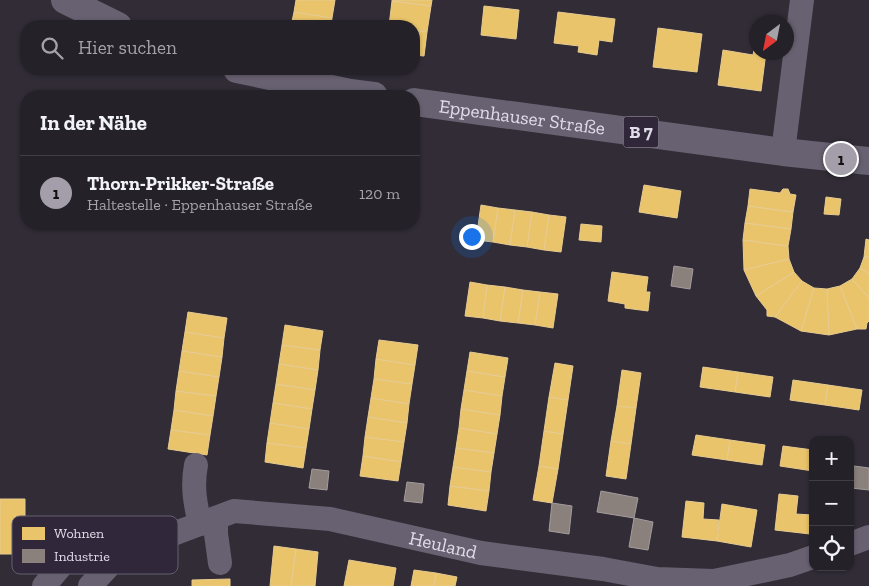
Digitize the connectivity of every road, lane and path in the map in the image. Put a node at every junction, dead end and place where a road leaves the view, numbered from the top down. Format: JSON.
{"nodes":[{"id":1,"x":65,"y":0,"type":"edge"},
{"id":2,"x":802,"y":0,"type":"edge"},
{"id":3,"x":106,"y":20,"type":"edge"},
{"id":4,"x":265,"y":75,"type":"edge"},
{"id":5,"x":336,"y":90,"type":"edge"},
{"id":6,"x":420,"y":103,"type":"edge"},
{"id":7,"x":783,"y":152,"type":"junction"},
{"id":8,"x":869,"y":161,"type":"edge"},
{"id":9,"x":196,"y":464,"type":"dead end"},
{"id":10,"x":208,"y":521,"type":"junction"},
{"id":11,"x":178,"y":532,"type":"edge"},
{"id":12,"x":869,"y":537,"type":"edge"},
{"id":13,"x":854,"y":543,"type":"edge"},
{"id":14,"x":809,"y":558,"type":"edge"},
{"id":15,"x":220,"y":564,"type":"dead end"},
{"id":16,"x":54,"y":574,"type":"edge"},
{"id":17,"x":101,"y":574,"type":"edge"},
{"id":18,"x":44,"y":586,"type":"edge"},
{"id":19,"x":90,"y":586,"type":"edge"}],
"edges":[{"from":1,"to":3,"type":"main road"},
{"from":2,"to":7,"type":"street"},
{"from":4,"to":5,"type":"main road"},
{"from":6,"to":7,"type":"main road","name":"Eppenhauser Straße","number":"B 7"},
{"from":7,"to":8,"type":"main road","name":"Eppenhauser Straße","number":"B 7"},
{"from":9,"to":10,"type":"street"},
{"from":10,"to":11,"type":"street","name":"Heuland"},
{"from":10,"to":14,"type":"street","name":"Heuland"},
{"from":10,"to":15,"type":"street"},
{"from":12,"to":13,"type":"street"},
{"from":16,"to":18,"type":"street"},
{"from":17,"to":19,"type":"street","name":"Heuland"}]}
